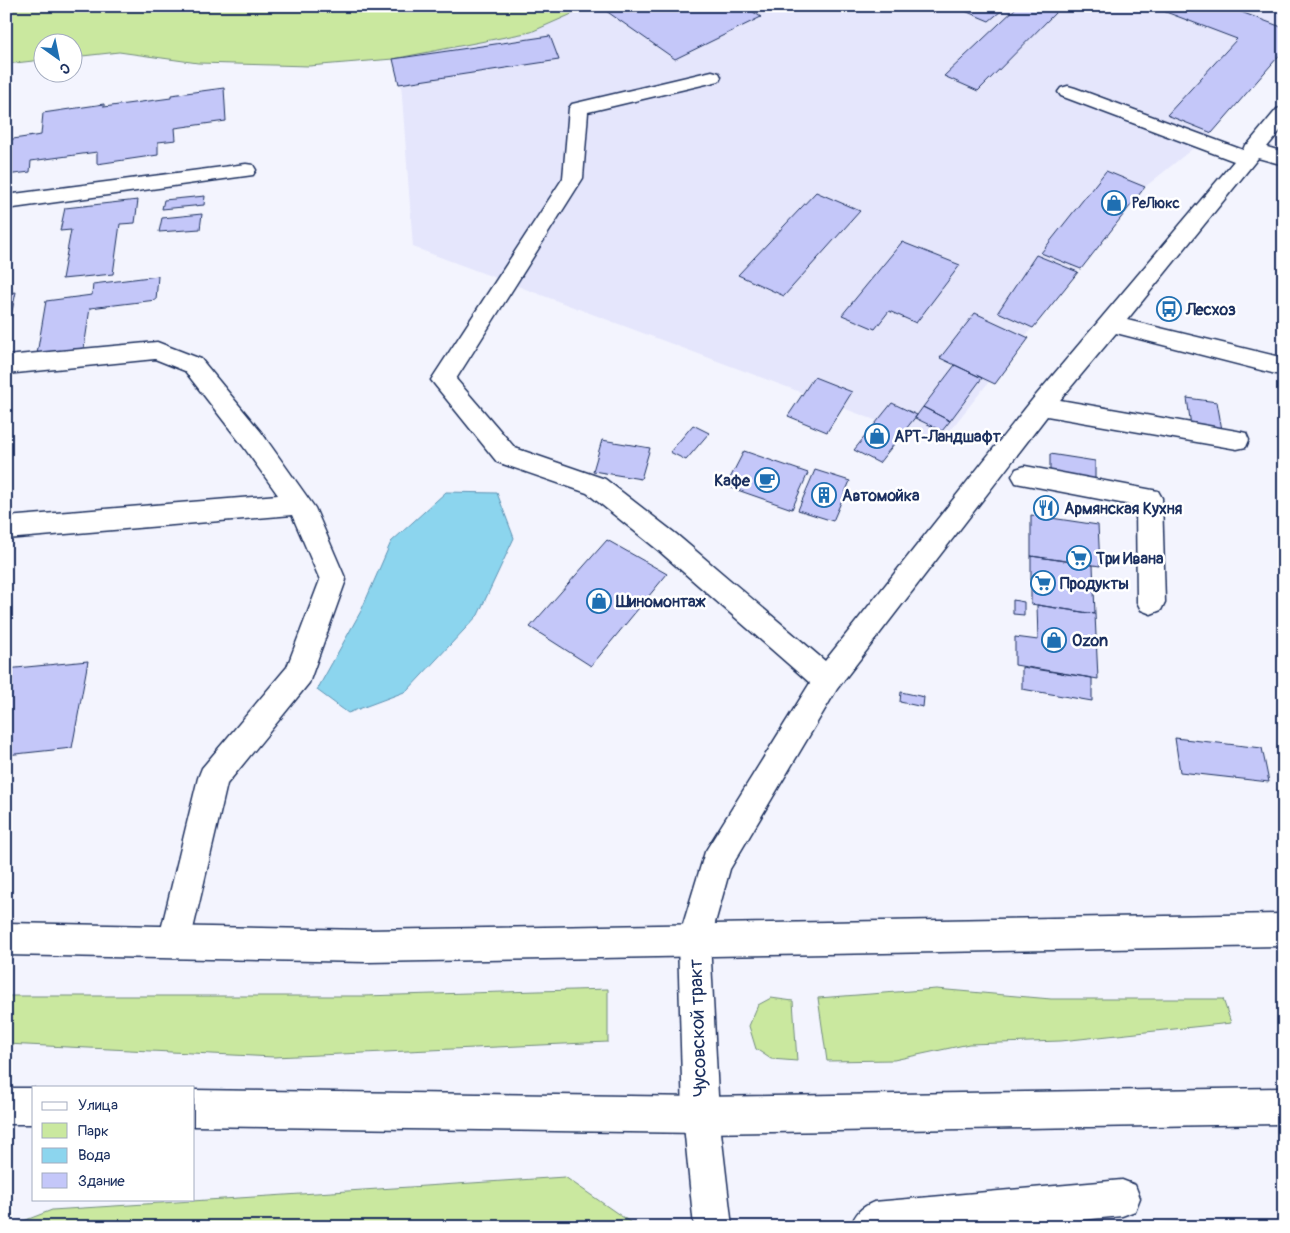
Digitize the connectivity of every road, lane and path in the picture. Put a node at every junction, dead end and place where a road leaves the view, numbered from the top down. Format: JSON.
{"nodes":[{"id":1,"x":712,"y":77,"type":"dead end"},
{"id":2,"x":1068,"y":92,"type":"dead end"},
{"id":3,"x":1284,"y":113,"type":"edge"},
{"id":4,"x":1249,"y":154,"type":"junction"},
{"id":5,"x":1284,"y":159,"type":"edge"},
{"id":6,"x":246,"y":170,"type":"dead end"},
{"id":7,"x":6,"y":202,"type":"edge"},
{"id":8,"x":1111,"y":324,"type":"junction"},
{"id":9,"x":6,"y":365,"type":"edge"},
{"id":10,"x":1284,"y":367,"type":"edge"},
{"id":11,"x":1041,"y":406,"type":"junction"},
{"id":12,"x":1237,"y":440,"type":"dead end"},
{"id":13,"x":1025,"y":476,"type":"dead end"},
{"id":14,"x":297,"y":504,"type":"junction"},
{"id":15,"x":6,"y":528,"type":"edge"},
{"id":16,"x":1152,"y":602,"type":"dead end"},
{"id":17,"x":827,"y":680,"type":"junction"},
{"id":18,"x":1284,"y":930,"type":"edge"},
{"id":19,"x":6,"y":939,"type":"edge"},
{"id":20,"x":694,"y":940,"type":"junction"},
{"id":21,"x":174,"y":942,"type":"junction"},
{"id":22,"x":6,"y":1106,"type":"edge"},
{"id":23,"x":32,"y":1106,"type":"edge"},
{"id":24,"x":1284,"y":1106,"type":"edge"},
{"id":25,"x":195,"y":1108,"type":"edge"},
{"id":26,"x":701,"y":1116,"type":"junction"},
{"id":27,"x":1122,"y":1198,"type":"dead end"},
{"id":28,"x":714,"y":1227,"type":"edge"},
{"id":29,"x":869,"y":1227,"type":"edge"}],
"edges":[{"from":1,"to":17,"type":"street"},
{"from":2,"to":4,"type":"street"},
{"from":3,"to":4,"type":"street","name":"Чусовской тракт"},
{"from":4,"to":5,"type":"street"},
{"from":4,"to":8,"type":"street","name":"Чусовской тракт"},
{"from":6,"to":7,"type":"street"},
{"from":8,"to":10,"type":"street"},
{"from":8,"to":11,"type":"street","name":"Чусовской тракт"},
{"from":9,"to":14,"type":"street"},
{"from":11,"to":12,"type":"street"},
{"from":11,"to":17,"type":"street","name":"Чусовской тракт"},
{"from":13,"to":16,"type":"street"},
{"from":14,"to":15,"type":"street"},
{"from":14,"to":21,"type":"street"},
{"from":17,"to":20,"type":"street","name":"Чусовской тракт"},
{"from":18,"to":20,"type":"street"},
{"from":19,"to":21,"type":"street"},
{"from":20,"to":21,"type":"street"},
{"from":20,"to":26,"type":"street","name":"Чусовской тракт"},
{"from":22,"to":23,"type":"street"},
{"from":24,"to":26,"type":"street"},
{"from":25,"to":26,"type":"street"},
{"from":26,"to":28,"type":"street","name":"Чусовской тракт"},
{"from":27,"to":29,"type":"street"}]}
